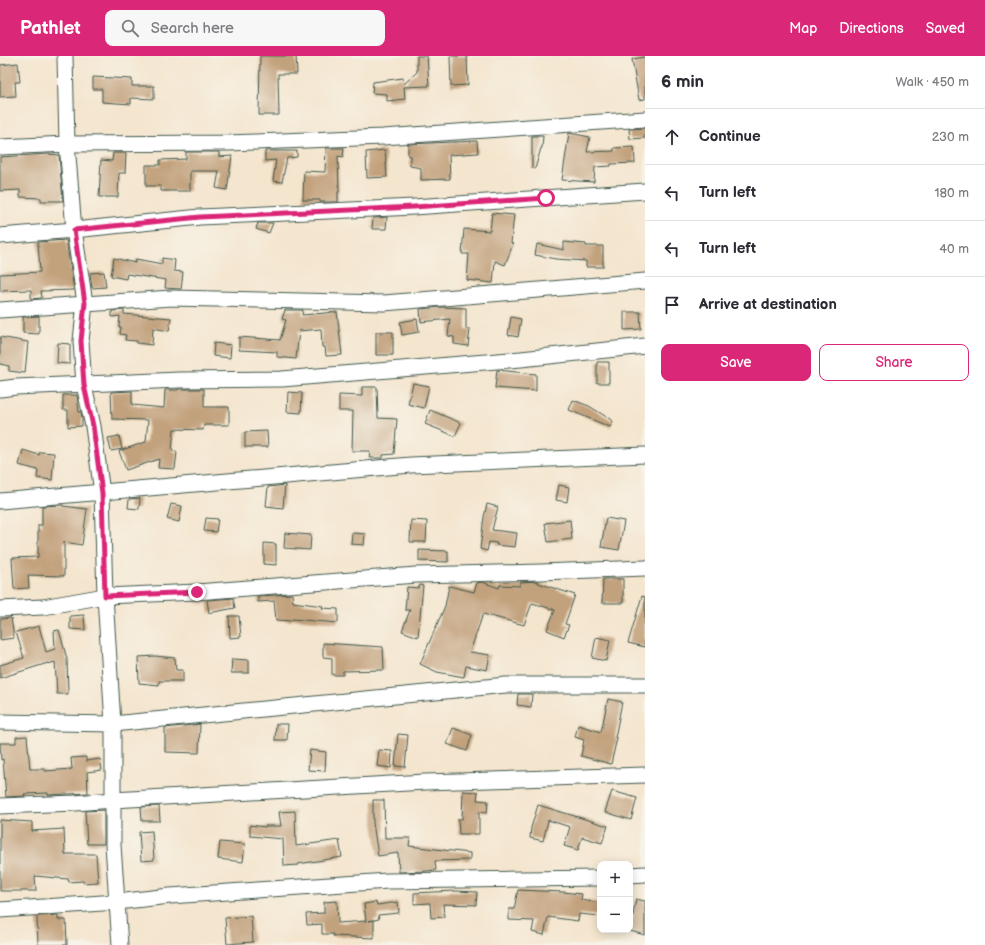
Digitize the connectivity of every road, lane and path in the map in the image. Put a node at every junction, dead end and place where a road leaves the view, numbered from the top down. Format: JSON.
{"nodes":[{"id":1,"x":65,"y":56,"type":"edge"},
{"id":2,"x":645,"y":119,"type":"edge"},
{"id":3,"x":67,"y":144,"type":"junction"},
{"id":4,"x":0,"y":147,"type":"edge"},
{"id":5,"x":645,"y":191,"type":"edge"},
{"id":6,"x":74,"y":230,"type":"junction"},
{"id":7,"x":0,"y":236,"type":"edge"},
{"id":8,"x":645,"y":280,"type":"edge"},
{"id":9,"x":85,"y":303,"type":"junction"},
{"id":10,"x":0,"y":310,"type":"edge"},
{"id":11,"x":645,"y":346,"type":"edge"},
{"id":12,"x":84,"y":385,"type":"junction"},
{"id":13,"x":0,"y":389,"type":"edge"},
{"id":14,"x":645,"y":455,"type":"edge"},
{"id":15,"x":102,"y":493,"type":"junction"},
{"id":16,"x":0,"y":501,"type":"edge"},
{"id":17,"x":645,"y":568,"type":"edge"},
{"id":18,"x":105,"y":596,"type":"junction"},
{"id":19,"x":0,"y":609,"type":"edge"},
{"id":20,"x":645,"y":685,"type":"edge"},
{"id":21,"x":0,"y":722,"type":"edge"},
{"id":22,"x":113,"y":724,"type":"junction"},
{"id":23,"x":645,"y":775,"type":"edge"},
{"id":24,"x":113,"y":800,"type":"junction"},
{"id":25,"x":0,"y":806,"type":"edge"},
{"id":26,"x":645,"y":874,"type":"edge"},
{"id":27,"x":633,"y":875,"type":"edge"},
{"id":28,"x":597,"y":878,"type":"edge"},
{"id":29,"x":117,"y":902,"type":"junction"},
{"id":30,"x":0,"y":910,"type":"edge"},
{"id":31,"x":120,"y":945,"type":"edge"}],
"edges":[{"from":1,"to":3,"type":"street"},
{"from":2,"to":3,"type":"street"},
{"from":3,"to":4,"type":"street"},
{"from":3,"to":6,"type":"street"},
{"from":5,"to":6,"type":"street"},
{"from":6,"to":7,"type":"street"},
{"from":6,"to":9,"type":"street"},
{"from":8,"to":9,"type":"street"},
{"from":9,"to":10,"type":"street"},
{"from":9,"to":12,"type":"street"},
{"from":11,"to":12,"type":"street"},
{"from":12,"to":13,"type":"street"},
{"from":12,"to":15,"type":"street"},
{"from":14,"to":15,"type":"street"},
{"from":15,"to":16,"type":"street"},
{"from":15,"to":18,"type":"street"},
{"from":17,"to":18,"type":"street"},
{"from":18,"to":19,"type":"street"},
{"from":18,"to":22,"type":"street"},
{"from":20,"to":22,"type":"street"},
{"from":21,"to":22,"type":"street"},
{"from":22,"to":24,"type":"street"},
{"from":23,"to":24,"type":"street"},
{"from":24,"to":25,"type":"street"},
{"from":24,"to":29,"type":"street"},
{"from":26,"to":27,"type":"street"},
{"from":28,"to":29,"type":"street"},
{"from":29,"to":30,"type":"street"},
{"from":29,"to":31,"type":"street"}]}
